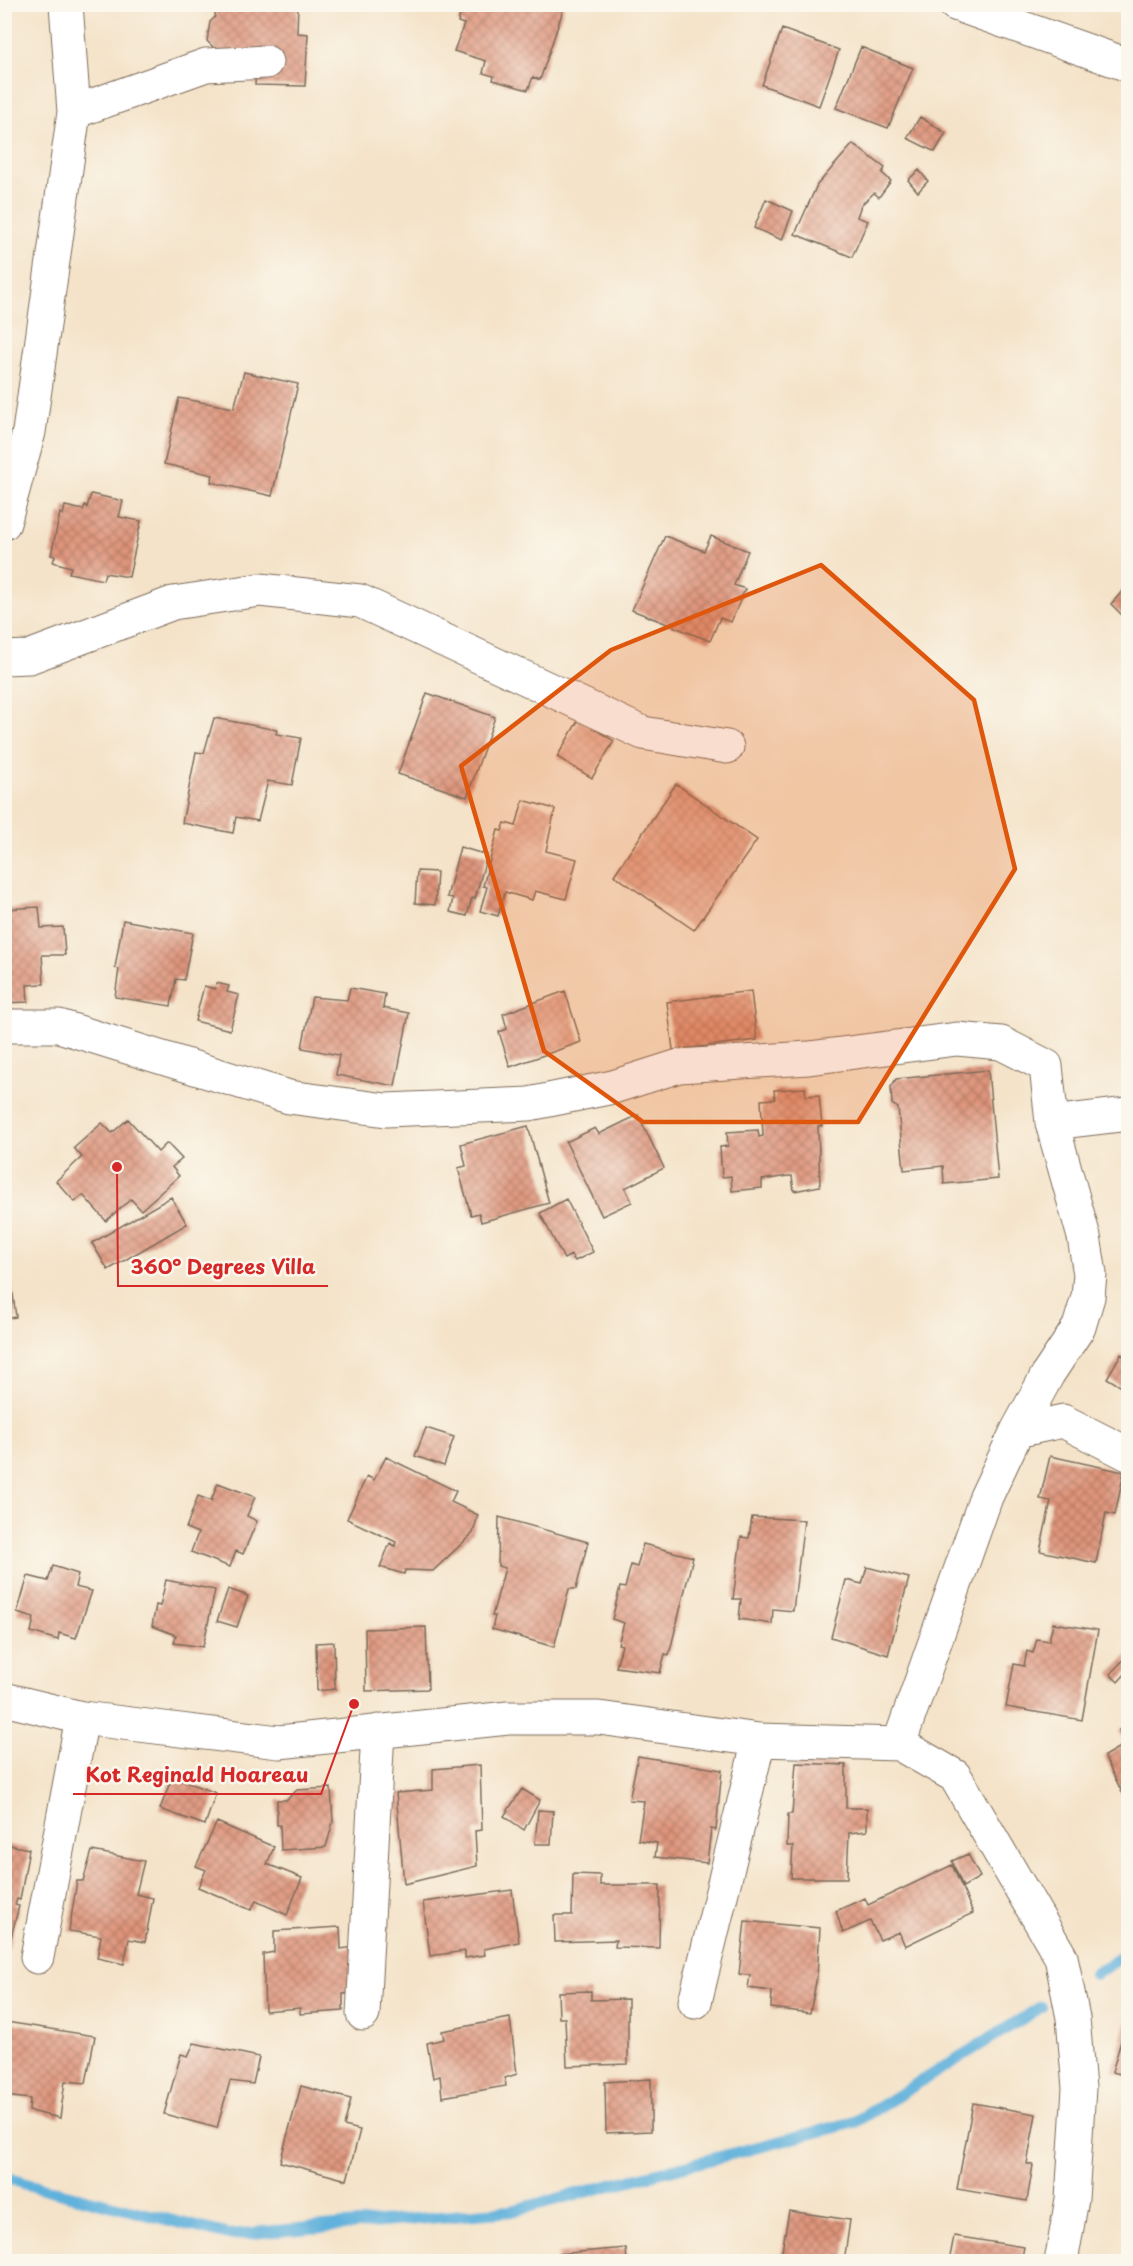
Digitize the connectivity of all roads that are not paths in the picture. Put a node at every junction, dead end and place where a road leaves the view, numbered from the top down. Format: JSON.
{"nodes":[{"id":1,"x":66,"y":4,"type":"edge"},
{"id":2,"x":955,"y":4,"type":"edge"},
{"id":3,"x":266,"y":62,"type":"dead end"},
{"id":4,"x":1128,"y":65,"type":"edge"},
{"id":5,"x":74,"y":112,"type":"junction"},
{"id":6,"x":4,"y":523,"type":"edge"},
{"id":7,"x":4,"y":658,"type":"edge"},
{"id":8,"x":727,"y":747,"type":"dead end"},
{"id":9,"x":4,"y":1026,"type":"edge"},
{"id":10,"x":1128,"y":1114,"type":"edge"},
{"id":11,"x":1052,"y":1123,"type":"junction"},
{"id":12,"x":1017,"y":1431,"type":"junction"},
{"id":13,"x":1128,"y":1454,"type":"edge"},
{"id":14,"x":4,"y":1699,"type":"edge"},
{"id":15,"x":82,"y":1718,"type":"junction"},
{"id":16,"x":378,"y":1731,"type":"junction"},
{"id":17,"x":759,"y":1740,"type":"junction"},
{"id":18,"x":899,"y":1744,"type":"junction"},
{"id":19,"x":37,"y":1958,"type":"dead end"},
{"id":20,"x":695,"y":2002,"type":"dead end"},
{"id":21,"x":363,"y":2014,"type":"dead end"},
{"id":22,"x":1061,"y":2262,"type":"edge"}],
"edges":[{"from":1,"to":5,"type":"street"},
{"from":2,"to":4,"type":"street"},
{"from":3,"to":5,"type":"street"},
{"from":5,"to":6,"type":"street"},
{"from":7,"to":8,"type":"street"},
{"from":9,"to":11,"type":"street"},
{"from":10,"to":11,"type":"street"},
{"from":11,"to":12,"type":"street"},
{"from":12,"to":13,"type":"street"},
{"from":12,"to":18,"type":"street"},
{"from":14,"to":15,"type":"street"},
{"from":15,"to":16,"type":"street"},
{"from":15,"to":19,"type":"street"},
{"from":16,"to":17,"type":"street"},
{"from":16,"to":21,"type":"street"},
{"from":17,"to":18,"type":"street"},
{"from":17,"to":20,"type":"street"},
{"from":18,"to":22,"type":"street"}]}
